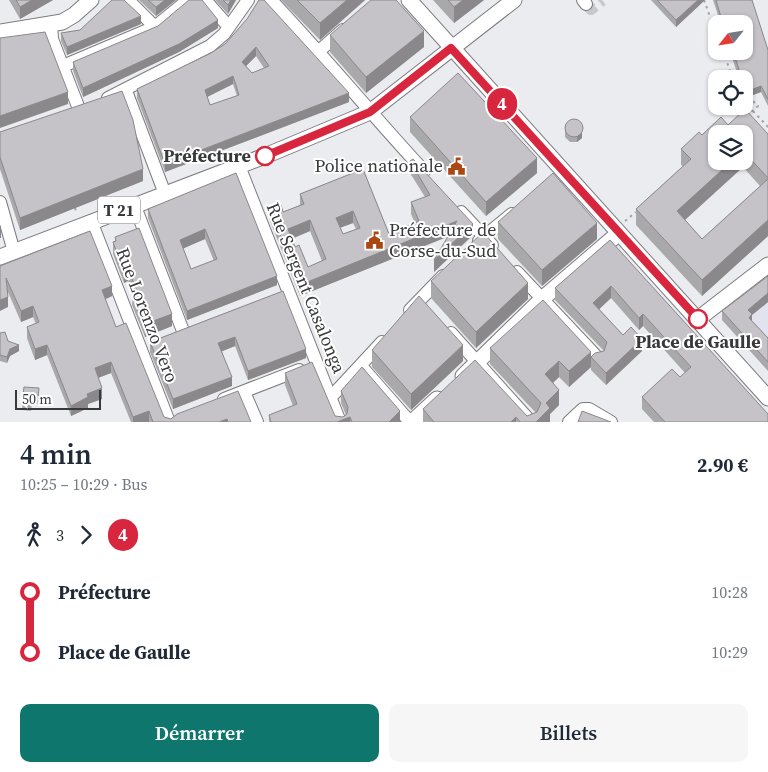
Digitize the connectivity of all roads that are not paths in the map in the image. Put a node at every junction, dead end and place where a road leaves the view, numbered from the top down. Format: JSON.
{"nodes":[{"id":1,"x":91,"y":0,"type":"edge"},
{"id":2,"x":128,"y":0,"type":"edge"},
{"id":3,"x":188,"y":0,"type":"edge"},
{"id":4,"x":205,"y":0,"type":"edge"},
{"id":5,"x":248,"y":0,"type":"edge"},
{"id":6,"x":271,"y":0,"type":"edge"},
{"id":7,"x":409,"y":0,"type":"edge"},
{"id":8,"x":512,"y":1,"type":"edge"},
{"id":9,"x":356,"y":19,"type":"edge"},
{"id":10,"x":51,"y":24,"type":"junction"},
{"id":11,"x":155,"y":27,"type":"junction"},
{"id":12,"x":229,"y":27,"type":"junction"},
{"id":13,"x":0,"y":32,"type":"edge"},
{"id":14,"x":451,"y":48,"type":"junction"},
{"id":15,"x":319,"y":51,"type":"junction"},
{"id":16,"x":62,"y":66,"type":"junction"},
{"id":17,"x":126,"y":91,"type":"junction"},
{"id":18,"x":87,"y":106,"type":"junction"},
{"id":19,"x":370,"y":112,"type":"junction"},
{"id":20,"x":63,"y":115,"type":"edge"},
{"id":21,"x":239,"y":166,"type":"junction"},
{"id":22,"x":432,"y":179,"type":"edge"},
{"id":23,"x":165,"y":194,"type":"junction"},
{"id":24,"x":452,"y":201,"type":"edge"},
{"id":25,"x":0,"y":202,"type":"edge"},
{"id":26,"x":134,"y":204,"type":"junction"},
{"id":27,"x":520,"y":206,"type":"edge"},
{"id":28,"x":91,"y":221,"type":"junction"},
{"id":29,"x":620,"y":228,"type":"junction"},
{"id":30,"x":485,"y":236,"type":"junction"},
{"id":31,"x":470,"y":250,"type":"edge"},
{"id":32,"x":14,"y":252,"type":"junction"},
{"id":33,"x":0,"y":257,"type":"edge"},
{"id":34,"x":456,"y":264,"type":"edge"},
{"id":35,"x":768,"y":265,"type":"edge"},
{"id":36,"x":420,"y":297,"type":"junction"},
{"id":37,"x":542,"y":299,"type":"junction"},
{"id":38,"x":433,"y":312,"type":"edge"},
{"id":39,"x":402,"y":318,"type":"edge"},
{"id":40,"x":698,"y":319,"type":"junction"},
{"id":41,"x":446,"y":326,"type":"edge"},
{"id":42,"x":183,"y":331,"type":"edge"},
{"id":43,"x":391,"y":332,"type":"edge"},
{"id":44,"x":598,"y":358,"type":"edge"},
{"id":45,"x":478,"y":362,"type":"junction"},
{"id":46,"x":318,"y":363,"type":"junction"},
{"id":47,"x":361,"y":366,"type":"junction"},
{"id":48,"x":244,"y":392,"type":"junction"},
{"id":49,"x":331,"y":397,"type":"junction"},
{"id":50,"x":768,"y":398,"type":"edge"},
{"id":51,"x":210,"y":404,"type":"edge"},
{"id":52,"x":171,"y":419,"type":"edge"},
{"id":53,"x":257,"y":422,"type":"edge"},
{"id":54,"x":340,"y":422,"type":"edge"},
{"id":55,"x":411,"y":422,"type":"edge"},
{"id":56,"x":531,"y":422,"type":"edge"},
{"id":57,"x":569,"y":422,"type":"edge"},
{"id":58,"x":611,"y":422,"type":"edge"}],
"edges":[{"from":1,"to":10,"type":"main road"},
{"from":2,"to":11,"type":"street"},
{"from":3,"to":11,"type":"street"},
{"from":4,"to":12,"type":"street"},
{"from":5,"to":12,"type":"street"},
{"from":6,"to":15,"type":"street"},
{"from":7,"to":14,"type":"main road"},
{"from":8,"to":14,"type":"main road"},
{"from":9,"to":15,"type":"street"},
{"from":10,"to":13,"type":"main road"},
{"from":10,"to":16,"type":"street"},
{"from":11,"to":16,"type":"street"},
{"from":12,"to":17,"type":"street"},
{"from":14,"to":19,"type":"main road","number":"T 21"},
{"from":14,"to":29,"type":"main road"},
{"from":15,"to":19,"type":"street"},
{"from":16,"to":18,"type":"street"},
{"from":17,"to":18,"type":"street"},
{"from":17,"to":23,"type":"street"},
{"from":18,"to":20,"type":"street"},
{"from":19,"to":21,"type":"main road","number":"T 21"},
{"from":19,"to":22,"type":"street"},
{"from":21,"to":23,"type":"main road","number":"T 21"},
{"from":21,"to":46,"type":"street","name":"Rue Sergent Casalonga"},
{"from":23,"to":26,"type":"main road","number":"T 21"},
{"from":24,"to":30,"type":"street"},
{"from":25,"to":32,"type":"street"},
{"from":26,"to":28,"type":"main road","number":"T 21"},
{"from":26,"to":42,"type":"street"},
{"from":27,"to":30,"type":"street"},
{"from":28,"to":32,"type":"main road","number":"T 21"},
{"from":28,"to":52,"type":"street","name":"Rue Lorenzo Vero"},
{"from":29,"to":37,"type":"main road"},
{"from":29,"to":40,"type":"main road"},
{"from":30,"to":31,"type":"street"},
{"from":30,"to":37,"type":"street"},
{"from":32,"to":33,"type":"main road","number":"T 21"},
{"from":34,"to":36,"type":"street"},
{"from":35,"to":40,"type":"main road"},
{"from":36,"to":38,"type":"street"},
{"from":36,"to":39,"type":"street"},
{"from":37,"to":44,"type":"street"},
{"from":37,"to":45,"type":"main road"},
{"from":40,"to":50,"type":"main road"},
{"from":41,"to":45,"type":"street"},
{"from":43,"to":47,"type":"street"},
{"from":45,"to":55,"type":"main road"},
{"from":45,"to":56,"type":"street"},
{"from":46,"to":48,"type":"street"},
{"from":46,"to":49,"type":"street","name":"Rue Sergent Casalonga"},
{"from":47,"to":49,"type":"street"},
{"from":47,"to":55,"type":"street"},
{"from":48,"to":51,"type":"street"},
{"from":48,"to":53,"type":"street"},
{"from":49,"to":54,"type":"street","name":"Rue Sergent Casalonga"},
{"from":57,"to":58,"type":"street"}]}
